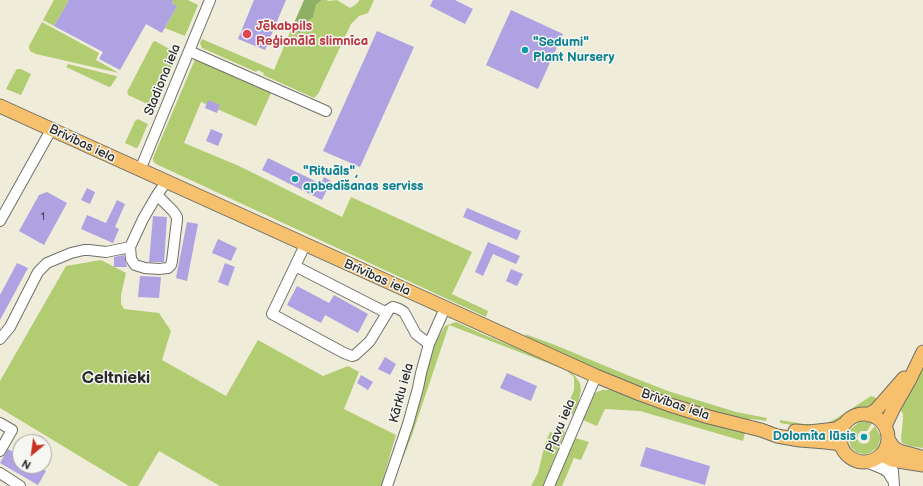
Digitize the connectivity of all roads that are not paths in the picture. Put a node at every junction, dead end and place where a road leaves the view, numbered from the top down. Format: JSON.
{"nodes":[{"id":1,"x":210,"y":0,"type":"edge"},
{"id":2,"x":189,"y":51,"type":"junction"},
{"id":3,"x":0,"y":106,"type":"edge"},
{"id":4,"x":326,"y":111,"type":"dead end"},
{"id":5,"x":51,"y":130,"type":"junction"},
{"id":6,"x":140,"y":170,"type":"junction"},
{"id":7,"x":166,"y":182,"type":"junction"},
{"id":8,"x":158,"y":195,"type":"junction"},
{"id":9,"x":0,"y":221,"type":"edge"},
{"id":10,"x":305,"y":245,"type":"junction"},
{"id":11,"x":130,"y":247,"type":"junction"},
{"id":12,"x":295,"y":266,"type":"junction"},
{"id":13,"x":445,"y":308,"type":"junction"},
{"id":14,"x":387,"y":313,"type":"junction"},
{"id":15,"x":0,"y":339,"type":"edge"},
{"id":16,"x":429,"y":344,"type":"junction"},
{"id":17,"x":923,"y":352,"type":"edge"},
{"id":18,"x":916,"y":365,"type":"junction"},
{"id":19,"x":596,"y":376,"type":"junction"},
{"id":20,"x":868,"y":415,"type":"junction"},
{"id":21,"x":0,"y":423,"type":"edge"},
{"id":22,"x":844,"y":424,"type":"junction"},
{"id":23,"x":885,"y":426,"type":"junction"},
{"id":24,"x":761,"y":430,"type":"junction"},
{"id":25,"x":888,"y":439,"type":"junction"},
{"id":26,"x":841,"y":444,"type":"junction"},
{"id":27,"x":0,"y":451,"type":"edge"},
{"id":28,"x":923,"y":457,"type":"edge"},
{"id":29,"x":875,"y":458,"type":"junction"},
{"id":30,"x":923,"y":465,"type":"edge"},
{"id":31,"x":0,"y":473,"type":"edge"},
{"id":32,"x":894,"y":483,"type":"edge"},
{"id":33,"x":20,"y":486,"type":"edge"},
{"id":34,"x":387,"y":486,"type":"edge"},
{"id":35,"x":549,"y":486,"type":"edge"}],
"edges":[{"from":1,"to":2,"type":"street","name":"Stadiona iela"},
{"from":2,"to":4,"type":"street"},
{"from":2,"to":6,"type":"street","name":"Stadiona iela"},
{"from":3,"to":5,"type":"main road","name":"Brīvības iela"},
{"from":5,"to":6,"type":"main road","name":"Brīvības iela"},
{"from":5,"to":9,"type":"street"},
{"from":6,"to":7,"type":"main road","name":"Brīvības iela"},
{"from":7,"to":8,"type":"street"},
{"from":7,"to":10,"type":"main road","name":"Brīvības iela"},
{"from":8,"to":11,"type":"street"},
{"from":8,"to":11,"type":"street"},
{"from":10,"to":12,"type":"street"},
{"from":10,"to":13,"type":"main road","name":"Brīvības iela"},
{"from":11,"to":15,"type":"street"},
{"from":12,"to":14,"type":"street"},
{"from":12,"to":14,"type":"street"},
{"from":13,"to":16,"type":"street","name":"Kārklu iela"},
{"from":13,"to":19,"type":"main road","name":"Brīvības iela"},
{"from":14,"to":16,"type":"street"},
{"from":16,"to":34,"type":"street","name":"Kārklu iela"},
{"from":17,"to":18,"type":"main road"},
{"from":18,"to":20,"type":"main road"},
{"from":18,"to":23,"type":"main road"},
{"from":19,"to":24,"type":"main road","name":"Brīvības iela"},
{"from":19,"to":35,"type":"street","name":"Pļavu iela"},
{"from":20,"to":22,"type":"main road"},
{"from":20,"to":23,"type":"main road"},
{"from":21,"to":27,"type":"street"},
{"from":22,"to":24,"type":"main road","name":"Brīvības iela"},
{"from":22,"to":26,"type":"main road"},
{"from":23,"to":25,"type":"main road"},
{"from":24,"to":26,"type":"main road","name":"Brīvības iela"},
{"from":25,"to":28,"type":"main road"},
{"from":25,"to":29,"type":"main road"},
{"from":26,"to":29,"type":"main road"},
{"from":29,"to":30,"type":"main road"},
{"from":29,"to":32,"type":"street"},
{"from":31,"to":33,"type":"street"}]}
